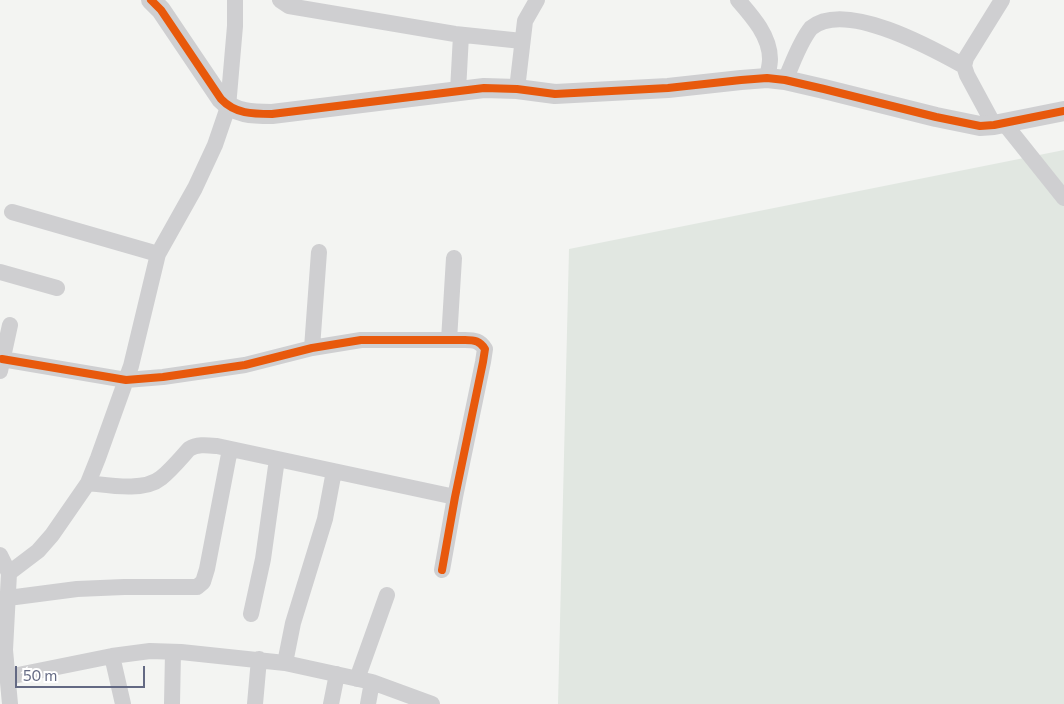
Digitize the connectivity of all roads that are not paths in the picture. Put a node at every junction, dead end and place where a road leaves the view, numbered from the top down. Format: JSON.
{"nodes":[{"id":1,"x":150,"y":0,"type":"edge"},
{"id":2,"x":235,"y":0,"type":"edge"},
{"id":3,"x":280,"y":0,"type":"edge"},
{"id":4,"x":537,"y":0,"type":"edge"},
{"id":5,"x":738,"y":0,"type":"edge"},
{"id":6,"x":1002,"y":0,"type":"edge"},
{"id":7,"x":461,"y":35,"type":"junction"},
{"id":8,"x":522,"y":41,"type":"junction"},
{"id":9,"x":964,"y":66,"type":"junction"},
{"id":10,"x":776,"y":79,"type":"junction"},
{"id":11,"x":517,"y":89,"type":"junction"},
{"id":12,"x":458,"y":91,"type":"junction"},
{"id":13,"x":228,"y":107,"type":"junction"},
{"id":14,"x":1064,"y":110,"type":"edge"},
{"id":15,"x":999,"y":124,"type":"junction"},
{"id":16,"x":1064,"y":198,"type":"edge"},
{"id":17,"x":12,"y":212,"type":"dead end"},
{"id":18,"x":319,"y":252,"type":"dead end"},
{"id":19,"x":158,"y":254,"type":"junction"},
{"id":20,"x":454,"y":258,"type":"dead end"},
{"id":21,"x":0,"y":272,"type":"edge"},
{"id":22,"x":57,"y":288,"type":"dead end"},
{"id":23,"x":10,"y":325,"type":"dead end"},
{"id":24,"x":449,"y":340,"type":"junction"},
{"id":25,"x":312,"y":348,"type":"junction"},
{"id":26,"x":1,"y":365,"type":"edge"},
{"id":27,"x":126,"y":380,"type":"junction"},
{"id":28,"x":230,"y":449,"type":"junction"},
{"id":29,"x":277,"y":459,"type":"junction"},
{"id":30,"x":334,"y":471,"type":"junction"},
{"id":31,"x":88,"y":483,"type":"junction"},
{"id":32,"x":455,"y":497,"type":"junction"},
{"id":33,"x":3,"y":561,"type":"edge"},
{"id":34,"x":442,"y":570,"type":"dead end"},
{"id":35,"x":387,"y":595,"type":"dead end"},
{"id":36,"x":8,"y":598,"type":"junction"},
{"id":37,"x":251,"y":614,"type":"dead end"},
{"id":38,"x":173,"y":652,"type":"junction"},
{"id":39,"x":112,"y":656,"type":"junction"},
{"id":40,"x":259,"y":660,"type":"junction"},
{"id":41,"x":4,"y":661,"type":"edge"},
{"id":42,"x":285,"y":663,"type":"junction"},
{"id":43,"x":337,"y":674,"type":"junction"},
{"id":44,"x":364,"y":681,"type":"junction"},
{"id":45,"x":10,"y":704,"type":"edge"},
{"id":46,"x":123,"y":704,"type":"edge"},
{"id":47,"x":172,"y":704,"type":"edge"},
{"id":48,"x":255,"y":704,"type":"edge"},
{"id":49,"x":331,"y":704,"type":"edge"},
{"id":50,"x":368,"y":704,"type":"edge"},
{"id":51,"x":432,"y":704,"type":"edge"}],
"edges":[{"from":1,"to":13,"type":"street"},
{"from":2,"to":13,"type":"street"},
{"from":3,"to":7,"type":"street"},
{"from":4,"to":8,"type":"street"},
{"from":5,"to":10,"type":"street"},
{"from":6,"to":9,"type":"street"},
{"from":7,"to":8,"type":"street"},
{"from":7,"to":12,"type":"street"},
{"from":8,"to":11,"type":"street"},
{"from":9,"to":10,"type":"street"},
{"from":9,"to":15,"type":"street"},
{"from":10,"to":11,"type":"street"},
{"from":10,"to":15,"type":"street"},
{"from":11,"to":12,"type":"street"},
{"from":12,"to":13,"type":"street"},
{"from":13,"to":19,"type":"street"},
{"from":14,"to":15,"type":"street"},
{"from":15,"to":16,"type":"street"},
{"from":17,"to":19,"type":"street"},
{"from":18,"to":25,"type":"street"},
{"from":19,"to":27,"type":"street"},
{"from":20,"to":24,"type":"street"},
{"from":21,"to":22,"type":"street"},
{"from":23,"to":26,"type":"street"},
{"from":24,"to":25,"type":"street"},
{"from":24,"to":32,"type":"street"},
{"from":25,"to":27,"type":"street"},
{"from":26,"to":27,"type":"street"},
{"from":27,"to":31,"type":"street"},
{"from":28,"to":29,"type":"street"},
{"from":28,"to":31,"type":"street"},
{"from":28,"to":36,"type":"street"},
{"from":29,"to":30,"type":"street"},
{"from":29,"to":37,"type":"street"},
{"from":30,"to":32,"type":"street"},
{"from":30,"to":42,"type":"street"},
{"from":31,"to":33,"type":"street"},
{"from":32,"to":34,"type":"street"},
{"from":33,"to":36,"type":"street"},
{"from":35,"to":44,"type":"street"},
{"from":36,"to":41,"type":"street"},
{"from":38,"to":39,"type":"street"},
{"from":38,"to":40,"type":"street"},
{"from":38,"to":47,"type":"street"},
{"from":39,"to":41,"type":"street"},
{"from":39,"to":46,"type":"street"},
{"from":40,"to":42,"type":"street"},
{"from":40,"to":48,"type":"street"},
{"from":41,"to":45,"type":"street"},
{"from":42,"to":43,"type":"street"},
{"from":43,"to":44,"type":"street"},
{"from":43,"to":49,"type":"street"},
{"from":44,"to":50,"type":"street"},
{"from":44,"to":51,"type":"street"}]}
